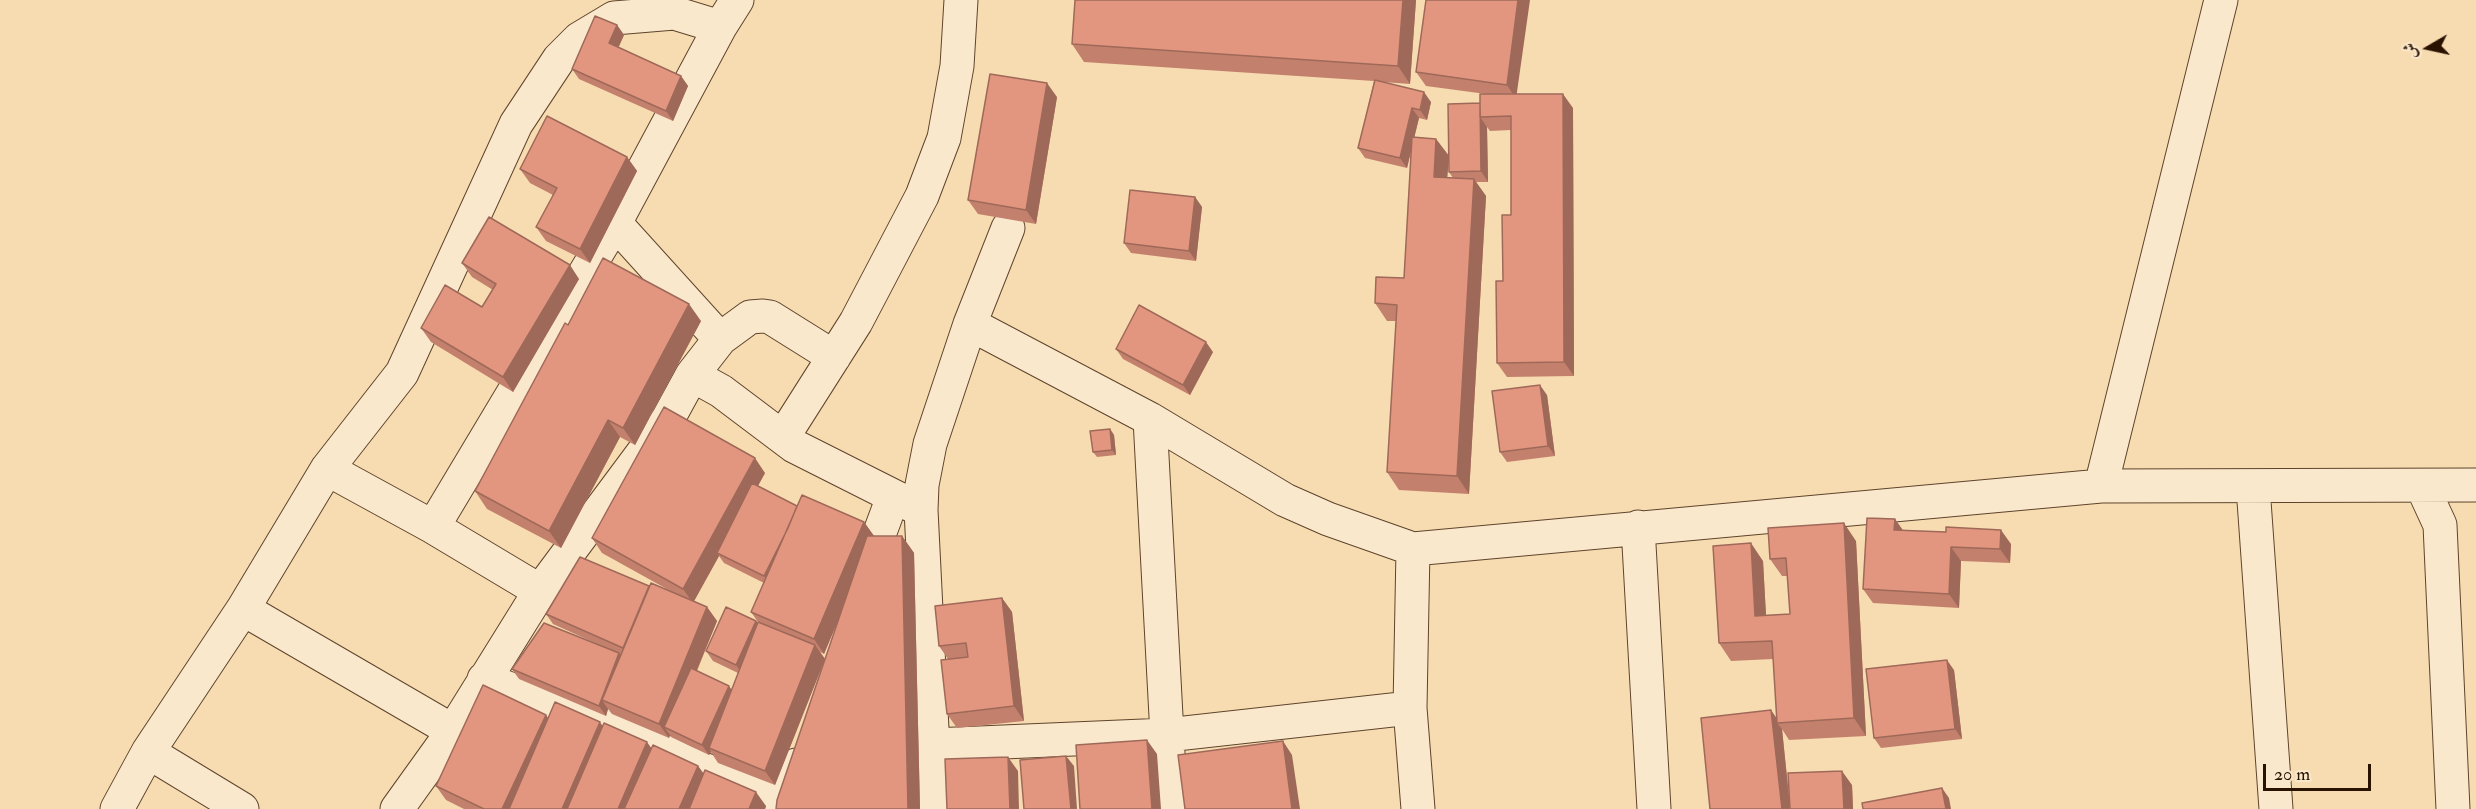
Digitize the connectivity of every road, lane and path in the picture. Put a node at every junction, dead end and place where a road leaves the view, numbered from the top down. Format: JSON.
{"nodes":[{"id":1,"x":737,"y":0,"type":"edge"},
{"id":2,"x":961,"y":0,"type":"edge"},
{"id":3,"x":2221,"y":0,"type":"edge"},
{"id":4,"x":720,"y":27,"type":"junction"},
{"id":5,"x":615,"y":223,"type":"junction"},
{"id":6,"x":1008,"y":228,"type":"edge"},
{"id":7,"x":970,"y":324,"type":"junction"},
{"id":8,"x":720,"y":339,"type":"junction"},
{"id":9,"x":834,"y":357,"type":"junction"},
{"id":10,"x":692,"y":375,"type":"junction"},
{"id":11,"x":1150,"y":419,"type":"junction"},
{"id":12,"x":783,"y":437,"type":"junction"},
{"id":13,"x":327,"y":469,"type":"junction"},
{"id":14,"x":2476,"y":485,"type":"edge"},
{"id":15,"x":2101,"y":486,"type":"junction"},
{"id":16,"x":2422,"y":486,"type":"junction"},
{"id":17,"x":2253,"y":487,"type":"junction"},
{"id":18,"x":907,"y":503,"type":"junction"},
{"id":19,"x":433,"y":527,"type":"junction"},
{"id":20,"x":1638,"y":527,"type":"junction"},
{"id":21,"x":1413,"y":549,"type":"junction"},
{"id":22,"x":540,"y":591,"type":"junction"},
{"id":23,"x":243,"y":609,"type":"junction"},
{"id":24,"x":852,"y":609,"type":"edge"},
{"id":25,"x":484,"y":679,"type":"junction"},
{"id":26,"x":1410,"y":708,"type":"junction"},
{"id":27,"x":453,"y":731,"type":"junction"},
{"id":28,"x":808,"y":733,"type":"edge"},
{"id":29,"x":1167,"y":735,"type":"junction"},
{"id":30,"x":933,"y":745,"type":"junction"},
{"id":31,"x":148,"y":752,"type":"junction"},
{"id":32,"x":117,"y":809,"type":"edge"},
{"id":33,"x":242,"y":809,"type":"edge"},
{"id":34,"x":397,"y":809,"type":"edge"},
{"id":35,"x":936,"y":809,"type":"edge"},
{"id":36,"x":1171,"y":809,"type":"edge"},
{"id":37,"x":1418,"y":809,"type":"edge"},
{"id":38,"x":1654,"y":809,"type":"edge"},
{"id":39,"x":2276,"y":809,"type":"edge"},
{"id":40,"x":2453,"y":809,"type":"edge"}],
"edges":[{"from":1,"to":4,"type":"street"},
{"from":2,"to":9,"type":"street"},
{"from":3,"to":15,"type":"street"},
{"from":4,"to":5,"type":"street"},
{"from":4,"to":13,"type":"street"},
{"from":5,"to":8,"type":"street"},
{"from":5,"to":19,"type":"street"},
{"from":6,"to":7,"type":"street"},
{"from":7,"to":11,"type":"street"},
{"from":7,"to":18,"type":"street"},
{"from":8,"to":9,"type":"street"},
{"from":8,"to":10,"type":"street"},
{"from":9,"to":12,"type":"street"},
{"from":10,"to":12,"type":"street"},
{"from":10,"to":22,"type":"street"},
{"from":11,"to":21,"type":"street"},
{"from":11,"to":29,"type":"street"},
{"from":12,"to":18,"type":"street"},
{"from":13,"to":19,"type":"street"},
{"from":13,"to":23,"type":"street"},
{"from":14,"to":16,"type":"street"},
{"from":15,"to":17,"type":"street"},
{"from":15,"to":20,"type":"street"},
{"from":16,"to":17,"type":"street"},
{"from":16,"to":40,"type":"street"},
{"from":17,"to":39,"type":"street"},
{"from":18,"to":24,"type":"street"},
{"from":18,"to":30,"type":"street"},
{"from":19,"to":22,"type":"street"},
{"from":20,"to":21,"type":"street"},
{"from":20,"to":38,"type":"street"},
{"from":21,"to":26,"type":"street"},
{"from":22,"to":25,"type":"street"},
{"from":23,"to":27,"type":"street"},
{"from":23,"to":31,"type":"street"},
{"from":25,"to":27,"type":"street"},
{"from":25,"to":28,"type":"street"},
{"from":26,"to":29,"type":"street"},
{"from":26,"to":37,"type":"street"},
{"from":27,"to":34,"type":"street"},
{"from":29,"to":30,"type":"street"},
{"from":29,"to":36,"type":"street"},
{"from":30,"to":35,"type":"street"},
{"from":31,"to":32,"type":"street"},
{"from":31,"to":33,"type":"street"}]}
